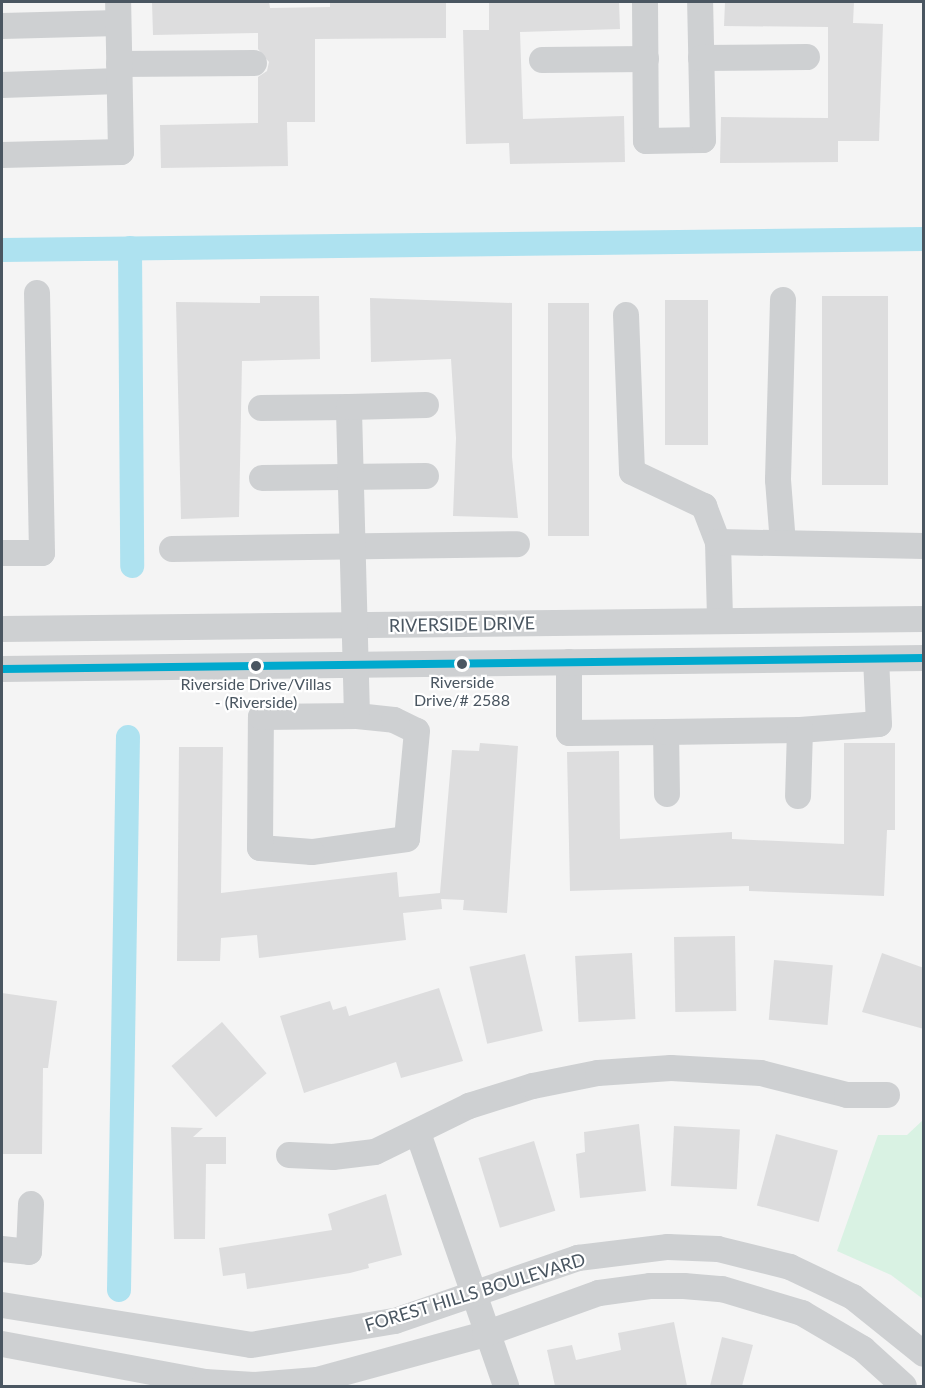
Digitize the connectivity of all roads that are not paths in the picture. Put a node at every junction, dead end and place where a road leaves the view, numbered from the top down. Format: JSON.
{"nodes":[{"id":1,"x":645,"y":2,"type":"edge"},
{"id":2,"x":700,"y":2,"type":"edge"},
{"id":3,"x":118,"y":12,"type":"edge"},
{"id":4,"x":2,"y":26,"type":"edge"},
{"id":5,"x":807,"y":57,"type":"dead end"},
{"id":6,"x":701,"y":58,"type":"junction"},
{"id":7,"x":646,"y":59,"type":"junction"},
{"id":8,"x":542,"y":60,"type":"dead end"},
{"id":9,"x":254,"y":63,"type":"dead end"},
{"id":10,"x":119,"y":73,"type":"junction"},
{"id":11,"x":2,"y":85,"type":"edge"},
{"id":12,"x":2,"y":155,"type":"edge"},
{"id":13,"x":37,"y":293,"type":"dead end"},
{"id":14,"x":783,"y":300,"type":"dead end"},
{"id":15,"x":626,"y":315,"type":"dead end"},
{"id":16,"x":426,"y":405,"type":"dead end"},
{"id":17,"x":349,"y":406,"type":"junction"},
{"id":18,"x":261,"y":408,"type":"dead end"},
{"id":19,"x":426,"y":476,"type":"dead end"},
{"id":20,"x":351,"y":477,"type":"junction"},
{"id":21,"x":262,"y":478,"type":"dead end"},
{"id":22,"x":718,"y":542,"type":"junction"},
{"id":23,"x":783,"y":543,"type":"junction"},
{"id":24,"x":517,"y":544,"type":"dead end"},
{"id":25,"x":924,"y":546,"type":"edge"},
{"id":26,"x":352,"y":547,"type":"junction"},
{"id":27,"x":172,"y":549,"type":"dead end"},
{"id":28,"x":2,"y":553,"type":"edge"},
{"id":29,"x":924,"y":619,"type":"edge"},
{"id":30,"x":720,"y":621,"type":"junction"},
{"id":31,"x":355,"y":625,"type":"junction"},
{"id":32,"x":2,"y":629,"type":"edge"},
{"id":33,"x":876,"y":658,"type":"junction"},
{"id":34,"x":924,"y":658,"type":"edge"},
{"id":35,"x":569,"y":662,"type":"junction"},
{"id":36,"x":357,"y":664,"type":"junction"},
{"id":37,"x":2,"y":669,"type":"edge"},
{"id":38,"x":357,"y":716,"type":"junction"},
{"id":39,"x":800,"y":730,"type":"junction"},
{"id":40,"x":666,"y":732,"type":"junction"},
{"id":41,"x":667,"y":794,"type":"dead end"},
{"id":42,"x":798,"y":796,"type":"dead end"},
{"id":43,"x":886,"y":1095,"type":"dead end"},
{"id":44,"x":418,"y":1133,"type":"junction"},
{"id":45,"x":290,"y":1155,"type":"dead end"},
{"id":46,"x":31,"y":1204,"type":"dead end"},
{"id":47,"x":2,"y":1249,"type":"edge"},
{"id":48,"x":475,"y":1295,"type":"junction"},
{"id":49,"x":853,"y":1297,"type":"junction"},
{"id":50,"x":2,"y":1305,"type":"edge"},
{"id":51,"x":126,"y":1326,"type":"junction"},
{"id":52,"x":835,"y":1330,"type":"junction"},
{"id":53,"x":485,"y":1334,"type":"junction"},
{"id":54,"x":2,"y":1344,"type":"edge"},
{"id":55,"x":924,"y":1354,"type":"edge"},
{"id":56,"x":117,"y":1366,"type":"junction"},
{"id":57,"x":506,"y":1386,"type":"edge"},
{"id":58,"x":904,"y":1386,"type":"edge"}],
"edges":[{"from":1,"to":7,"type":"street"},
{"from":2,"to":6,"type":"street"},
{"from":3,"to":4,"type":"street"},
{"from":3,"to":10,"type":"street"},
{"from":5,"to":6,"type":"street"},
{"from":6,"to":7,"type":"street"},
{"from":7,"to":8,"type":"street"},
{"from":9,"to":10,"type":"street"},
{"from":10,"to":11,"type":"street"},
{"from":10,"to":12,"type":"street"},
{"from":13,"to":28,"type":"street"},
{"from":14,"to":23,"type":"street"},
{"from":15,"to":22,"type":"street"},
{"from":16,"to":17,"type":"street"},
{"from":17,"to":18,"type":"street"},
{"from":17,"to":20,"type":"street"},
{"from":19,"to":20,"type":"street"},
{"from":20,"to":21,"type":"street"},
{"from":20,"to":26,"type":"street"},
{"from":22,"to":23,"type":"street"},
{"from":22,"to":30,"type":"street"},
{"from":23,"to":25,"type":"street"},
{"from":24,"to":26,"type":"street"},
{"from":26,"to":27,"type":"street"},
{"from":26,"to":31,"type":"street"},
{"from":29,"to":30,"type":"street","name":"RIVERSIDE DRIVE"},
{"from":30,"to":31,"type":"street","name":"RIVERSIDE DRIVE"},
{"from":31,"to":32,"type":"street","name":"RIVERSIDE DRIVE"},
{"from":31,"to":36,"type":"street"},
{"from":33,"to":34,"type":"street"},
{"from":33,"to":35,"type":"street"},
{"from":33,"to":39,"type":"street"},
{"from":35,"to":36,"type":"street"},
{"from":35,"to":40,"type":"street"},
{"from":36,"to":37,"type":"street"},
{"from":36,"to":38,"type":"street"},
{"from":38,"to":38,"type":"street"},
{"from":39,"to":40,"type":"street"},
{"from":39,"to":42,"type":"street"},
{"from":40,"to":41,"type":"street"},
{"from":43,"to":44,"type":"street"},
{"from":44,"to":45,"type":"street"},
{"from":44,"to":48,"type":"street"},
{"from":46,"to":47,"type":"street"},
{"from":48,"to":49,"type":"street","name":"FOREST HILLS BOULEVARD"},
{"from":48,"to":51,"type":"street","name":"FOREST HILLS BOULEVARD"},
{"from":48,"to":53,"type":"street"},
{"from":49,"to":52,"type":"street"},
{"from":49,"to":55,"type":"street","name":"FOREST HILLS BOULEVARD"},
{"from":50,"to":51,"type":"street","name":"FOREST HILLS BOULEVARD"},
{"from":51,"to":56,"type":"street"},
{"from":52,"to":53,"type":"street","name":"FOREST HILLS BOULEVARD"},
{"from":52,"to":58,"type":"street","name":"FOREST HILLS BOULEVARD"},
{"from":53,"to":56,"type":"street","name":"FOREST HILLS BOULEVARD"},
{"from":53,"to":57,"type":"street"},
{"from":54,"to":56,"type":"street","name":"FOREST HILLS BOULEVARD"}]}
